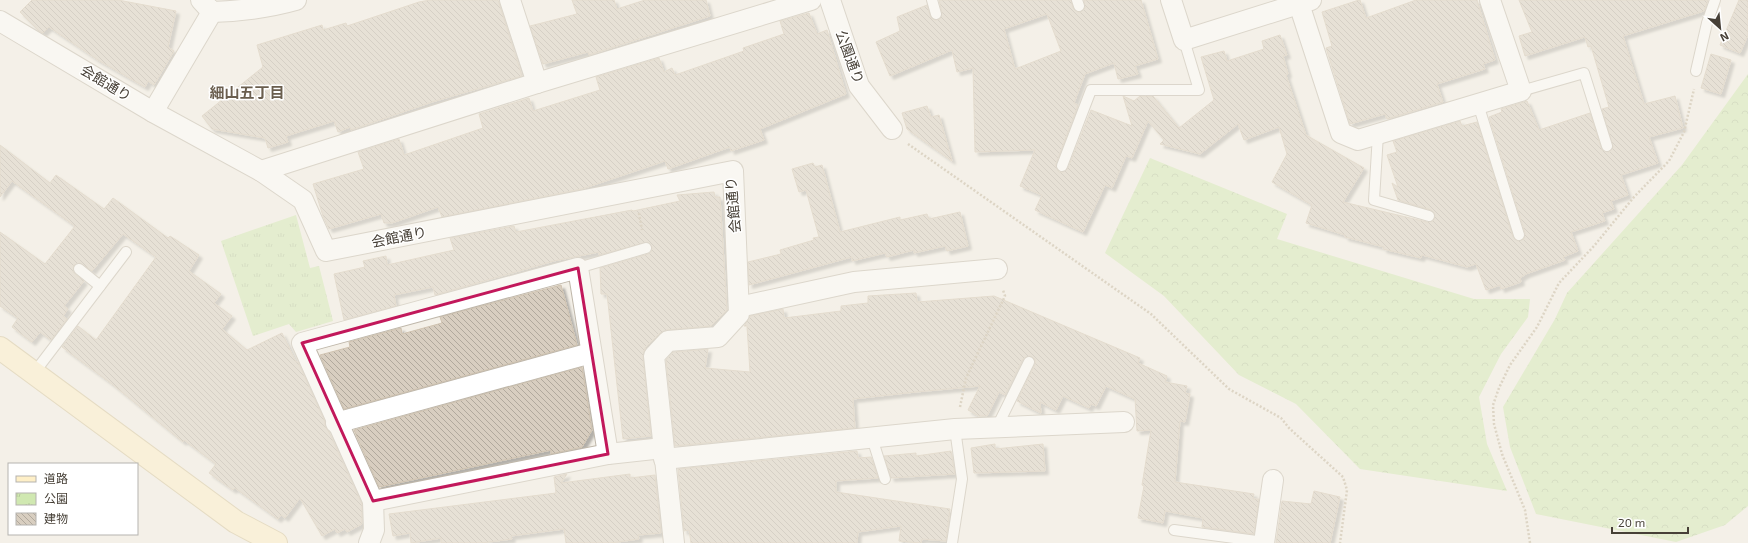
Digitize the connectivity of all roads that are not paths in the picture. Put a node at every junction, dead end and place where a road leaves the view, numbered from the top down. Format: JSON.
{"nodes":[{"id":1,"x":296,"y":0,"type":"edge"},
{"id":2,"x":510,"y":0,"type":"edge"},
{"id":3,"x":811,"y":0,"type":"edge"},
{"id":4,"x":830,"y":0,"type":"edge"},
{"id":5,"x":932,"y":0,"type":"edge"},
{"id":6,"x":1171,"y":0,"type":"edge"},
{"id":7,"x":1490,"y":0,"type":"edge"},
{"id":8,"x":1716,"y":0,"type":"edge"},
{"id":9,"x":1305,"y":2,"type":"edge"},
{"id":10,"x":206,"y":6,"type":"edge"},
{"id":11,"x":936,"y":14,"type":"dead end"},
{"id":12,"x":0,"y":21,"type":"edge"},
{"id":13,"x":1184,"y":40,"type":"junction"},
{"id":14,"x":1696,"y":71,"type":"road end"},
{"id":15,"x":537,"y":83,"type":"junction"},
{"id":16,"x":1521,"y":92,"type":"junction"},
{"id":17,"x":1478,"y":104,"type":"junction"},
{"id":18,"x":153,"y":112,"type":"junction"},
{"id":19,"x":892,"y":129,"type":"road end"},
{"id":20,"x":1378,"y":134,"type":"junction"},
{"id":21,"x":1607,"y":146,"type":"dead end"},
{"id":22,"x":1062,"y":166,"type":"dead end"},
{"id":23,"x":261,"y":171,"type":"junction"},
{"id":24,"x":1429,"y":216,"type":"dead end"},
{"id":25,"x":1519,"y":235,"type":"dead end"},
{"id":26,"x":646,"y":248,"type":"road end"},
{"id":27,"x":126,"y":252,"type":"dead end"},
{"id":28,"x":578,"y":268,"type":"junction"},
{"id":29,"x":78,"y":269,"type":"dead end"},
{"id":30,"x":997,"y":269,"type":"dead end"},
{"id":31,"x":100,"y":286,"type":"junction"},
{"id":32,"x":739,"y":310,"type":"junction"},
{"id":33,"x":0,"y":348,"type":"edge"},
{"id":34,"x":591,"y":353,"type":"junction"},
{"id":35,"x":1029,"y":362,"type":"dead end"},
{"id":36,"x":34,"y":373,"type":"junction"},
{"id":37,"x":1124,"y":422,"type":"dead end"},
{"id":38,"x":336,"y":423,"type":"junction"},
{"id":39,"x":997,"y":427,"type":"junction"},
{"id":40,"x":955,"y":429,"type":"junction"},
{"id":41,"x":872,"y":438,"type":"junction"},
{"id":42,"x":608,"y":454,"type":"junction"},
{"id":43,"x":664,"y":454,"type":"junction"},
{"id":44,"x":885,"y":479,"type":"dead end"},
{"id":45,"x":1273,"y":480,"type":"dead end"},
{"id":46,"x":373,"y":501,"type":"junction"},
{"id":47,"x":1174,"y":530,"type":"dead end"},
{"id":48,"x":276,"y":543,"type":"edge"},
{"id":49,"x":369,"y":543,"type":"edge"},
{"id":50,"x":674,"y":543,"type":"edge"},
{"id":51,"x":952,"y":543,"type":"edge"},
{"id":52,"x":1264,"y":543,"type":"edge"}],
"edges":[{"from":1,"to":10,"type":"street"},
{"from":2,"to":15,"type":"street"},
{"from":3,"to":15,"type":"street"},
{"from":4,"to":19,"type":"street","name":"公園通り"},
{"from":5,"to":11,"type":"lane"},
{"from":6,"to":13,"type":"street"},
{"from":7,"to":16,"type":"street"},
{"from":8,"to":14,"type":"lane"},
{"from":9,"to":13,"type":"street"},
{"from":9,"to":20,"type":"street"},
{"from":10,"to":18,"type":"street"},
{"from":12,"to":18,"type":"street","name":"会館通り"},
{"from":13,"to":22,"type":"lane"},
{"from":15,"to":23,"type":"street"},
{"from":16,"to":17,"type":"street"},
{"from":16,"to":21,"type":"lane"},
{"from":17,"to":20,"type":"street"},
{"from":17,"to":25,"type":"lane"},
{"from":18,"to":23,"type":"street","name":"会館通り"},
{"from":20,"to":24,"type":"lane"},
{"from":23,"to":32,"type":"street","name":"会館通り"},
{"from":26,"to":28,"type":"lane"},
{"from":27,"to":31,"type":"lane"},
{"from":28,"to":34,"type":"street"},
{"from":28,"to":38,"type":"street"},
{"from":29,"to":31,"type":"lane"},
{"from":30,"to":32,"type":"street"},
{"from":31,"to":36,"type":"lane"},
{"from":32,"to":43,"type":"street"},
{"from":33,"to":36,"type":"main road"},
{"from":34,"to":38,"type":"street"},
{"from":34,"to":42,"type":"street"},
{"from":35,"to":39,"type":"lane"},
{"from":36,"to":48,"type":"main road"},
{"from":37,"to":39,"type":"street"},
{"from":38,"to":46,"type":"street"},
{"from":39,"to":40,"type":"street"},
{"from":40,"to":41,"type":"street"},
{"from":40,"to":51,"type":"lane"},
{"from":41,"to":43,"type":"street"},
{"from":41,"to":44,"type":"lane"},
{"from":42,"to":43,"type":"street"},
{"from":42,"to":46,"type":"street"},
{"from":43,"to":50,"type":"street"},
{"from":45,"to":52,"type":"street"},
{"from":46,"to":49,"type":"street"},
{"from":47,"to":52,"type":"lane"}]}
